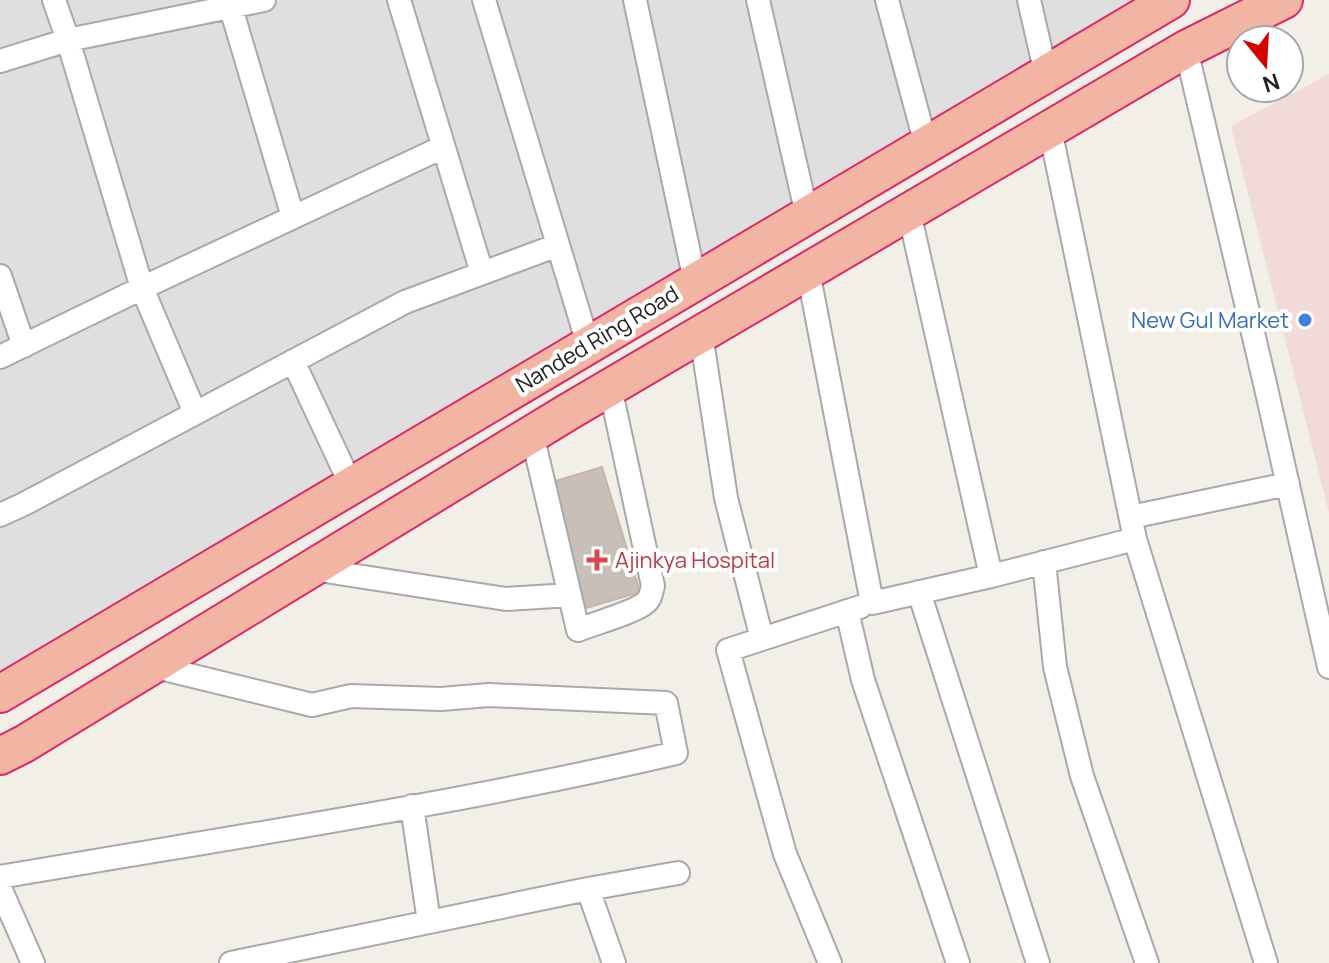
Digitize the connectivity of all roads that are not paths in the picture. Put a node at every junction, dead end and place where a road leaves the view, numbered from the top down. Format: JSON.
{"nodes":[{"id":1,"x":54,"y":0,"type":"edge"},
{"id":2,"x":264,"y":0,"type":"edge"},
{"id":3,"x":399,"y":0,"type":"edge"},
{"id":4,"x":484,"y":0,"type":"edge"},
{"id":5,"x":635,"y":0,"type":"edge"},
{"id":6,"x":758,"y":0,"type":"edge"},
{"id":7,"x":887,"y":0,"type":"edge"},
{"id":8,"x":1029,"y":0,"type":"edge"},
{"id":9,"x":1171,"y":0,"type":"edge"},
{"id":10,"x":1284,"y":0,"type":"edge"},
{"id":11,"x":231,"y":8,"type":"junction"},
{"id":12,"x":68,"y":40,"type":"junction"},
{"id":13,"x":1186,"y":49,"type":"junction"},
{"id":14,"x":0,"y":61,"type":"edge"},
{"id":15,"x":1046,"y":74,"type":"junction"},
{"id":16,"x":1050,"y":129,"type":"junction"},
{"id":17,"x":926,"y":145,"type":"junction"},
{"id":18,"x":443,"y":147,"type":"junction"},
{"id":19,"x":909,"y":212,"type":"junction"},
{"id":20,"x":807,"y":215,"type":"junction"},
{"id":21,"x":293,"y":217,"type":"junction"},
{"id":22,"x":558,"y":245,"type":"junction"},
{"id":23,"x":808,"y":271,"type":"junction"},
{"id":24,"x":482,"y":273,"type":"junction"},
{"id":25,"x":0,"y":276,"type":"edge"},
{"id":26,"x":695,"y":281,"type":"junction"},
{"id":27,"x":142,"y":288,"type":"junction"},
{"id":28,"x":701,"y":334,"type":"junction"},
{"id":29,"x":588,"y":344,"type":"junction"},
{"id":30,"x":24,"y":346,"type":"junction"},
{"id":31,"x":0,"y":357,"type":"edge"},
{"id":32,"x":293,"y":361,"type":"junction"},
{"id":33,"x":610,"y":387,"type":"junction"},
{"id":34,"x":195,"y":413,"type":"junction"},
{"id":35,"x":532,"y":434,"type":"junction"},
{"id":36,"x":1288,"y":484,"type":"junction"},
{"id":37,"x":351,"y":485,"type":"junction"},
{"id":38,"x":0,"y":515,"type":"edge"},
{"id":39,"x":1133,"y":528,"type":"junction"},
{"id":40,"x":1044,"y":562,"type":"junction"},
{"id":41,"x":312,"y":569,"type":"junction"},
{"id":42,"x":991,"y":576,"type":"junction"},
{"id":43,"x":919,"y":592,"type":"junction"},
{"id":44,"x":570,"y":595,"type":"junction"},
{"id":45,"x":872,"y":603,"type":"junction"},
{"id":46,"x":847,"y":611,"type":"junction"},
{"id":47,"x":762,"y":639,"type":"junction"},
{"id":48,"x":152,"y":666,"type":"junction"},
{"id":49,"x":1329,"y":667,"type":"edge"},
{"id":50,"x":13,"y":687,"type":"edge"},
{"id":51,"x":0,"y":756,"type":"edge"},
{"id":52,"x":412,"y":806,"type":"junction"},
{"id":53,"x":678,"y":873,"type":"dead end"},
{"id":54,"x":0,"y":877,"type":"edge"},
{"id":55,"x":0,"y":888,"type":"edge"},
{"id":56,"x":588,"y":889,"type":"junction"},
{"id":57,"x":429,"y":922,"type":"junction"},
{"id":58,"x":33,"y":963,"type":"edge"},
{"id":59,"x":231,"y":963,"type":"edge"},
{"id":60,"x":614,"y":963,"type":"edge"},
{"id":61,"x":830,"y":963,"type":"edge"},
{"id":62,"x":958,"y":963,"type":"edge"},
{"id":63,"x":1038,"y":963,"type":"edge"},
{"id":64,"x":1147,"y":963,"type":"edge"},
{"id":65,"x":1266,"y":963,"type":"edge"}],
"edges":[{"from":1,"to":12,"type":"street"},
{"from":2,"to":11,"type":"street"},
{"from":3,"to":18,"type":"street"},
{"from":4,"to":22,"type":"street"},
{"from":5,"to":26,"type":"street"},
{"from":6,"to":20,"type":"street"},
{"from":7,"to":17,"type":"street"},
{"from":8,"to":15,"type":"street"},
{"from":9,"to":15,"type":"highway","name":"Nanded Ring Road"},
{"from":10,"to":13,"type":"highway"},
{"from":11,"to":12,"type":"street"},
{"from":11,"to":21,"type":"street"},
{"from":12,"to":14,"type":"street"},
{"from":12,"to":27,"type":"street"},
{"from":13,"to":16,"type":"highway"},
{"from":13,"to":36,"type":"street"},
{"from":15,"to":17,"type":"highway","name":"Nanded Ring Road"},
{"from":16,"to":19,"type":"highway"},
{"from":16,"to":39,"type":"street"},
{"from":17,"to":20,"type":"highway","name":"Nanded Ring Road"},
{"from":18,"to":21,"type":"street"},
{"from":18,"to":24,"type":"street"},
{"from":19,"to":23,"type":"highway"},
{"from":19,"to":42,"type":"street"},
{"from":20,"to":26,"type":"highway","name":"Nanded Ring Road"},
{"from":21,"to":27,"type":"street"},
{"from":22,"to":24,"type":"street"},
{"from":22,"to":29,"type":"street"},
{"from":23,"to":28,"type":"highway"},
{"from":23,"to":45,"type":"street"},
{"from":24,"to":32,"type":"street"},
{"from":25,"to":30,"type":"street"},
{"from":26,"to":29,"type":"highway","name":"Nanded Ring Road"},
{"from":27,"to":30,"type":"street"},
{"from":27,"to":34,"type":"street"},
{"from":28,"to":33,"type":"highway"},
{"from":28,"to":47,"type":"street"},
{"from":29,"to":37,"type":"highway","name":"Nanded Ring Road"},
{"from":30,"to":31,"type":"street"},
{"from":32,"to":34,"type":"street"},
{"from":32,"to":37,"type":"street"},
{"from":33,"to":35,"type":"highway"},
{"from":33,"to":44,"type":"street"},
{"from":34,"to":38,"type":"street"},
{"from":35,"to":41,"type":"highway"},
{"from":35,"to":44,"type":"street"},
{"from":36,"to":39,"type":"street"},
{"from":36,"to":49,"type":"street"},
{"from":37,"to":50,"type":"highway","name":"Nanded Ring Road"},
{"from":39,"to":40,"type":"street"},
{"from":39,"to":65,"type":"street"},
{"from":40,"to":42,"type":"street"},
{"from":40,"to":64,"type":"street"},
{"from":41,"to":44,"type":"street"},
{"from":41,"to":48,"type":"highway"},
{"from":42,"to":43,"type":"street"},
{"from":43,"to":45,"type":"street"},
{"from":43,"to":63,"type":"street"},
{"from":45,"to":46,"type":"street"},
{"from":46,"to":47,"type":"street"},
{"from":46,"to":62,"type":"street"},
{"from":47,"to":61,"type":"street"},
{"from":48,"to":51,"type":"highway"},
{"from":48,"to":52,"type":"street"},
{"from":52,"to":54,"type":"street"},
{"from":52,"to":57,"type":"street"},
{"from":53,"to":56,"type":"street"},
{"from":55,"to":58,"type":"street"},
{"from":56,"to":57,"type":"street"},
{"from":56,"to":60,"type":"street"},
{"from":57,"to":59,"type":"street"}]}
